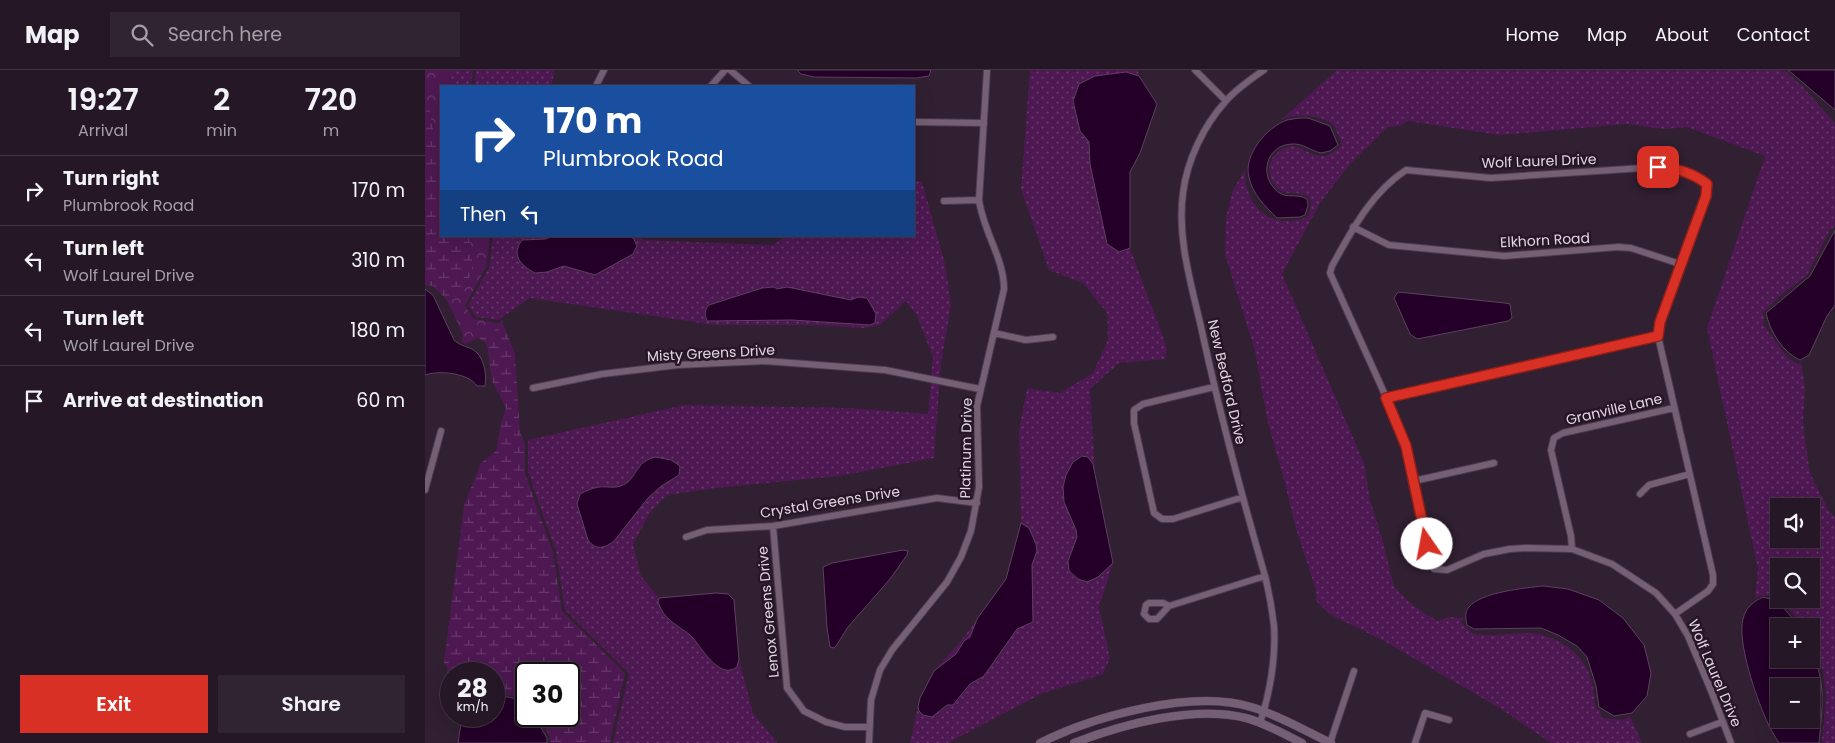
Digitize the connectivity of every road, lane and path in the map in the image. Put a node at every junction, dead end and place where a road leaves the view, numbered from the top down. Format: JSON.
{"nodes":[{"id":1,"x":604,"y":70,"type":"edge"},
{"id":2,"x":725,"y":70,"type":"edge"},
{"id":3,"x":730,"y":70,"type":"edge"},
{"id":4,"x":987,"y":70,"type":"edge"},
{"id":5,"x":1195,"y":70,"type":"edge"},
{"id":6,"x":1264,"y":70,"type":"edge"},
{"id":7,"x":596,"y":85,"type":"edge"},
{"id":8,"x":712,"y":85,"type":"edge"},
{"id":9,"x":748,"y":85,"type":"edge"},
{"id":10,"x":1226,"y":101,"type":"junction"},
{"id":11,"x":915,"y":122,"type":"edge"},
{"id":12,"x":984,"y":124,"type":"junction"},
{"id":13,"x":979,"y":200,"type":"junction"},
{"id":14,"x":944,"y":202,"type":"dead end"},
{"id":15,"x":1353,"y":227,"type":"junction"},
{"id":16,"x":1680,"y":264,"type":"junction"},
{"id":17,"x":994,"y":333,"type":"junction"},
{"id":18,"x":1658,"y":336,"type":"junction"},
{"id":19,"x":1053,"y":337,"type":"dead end"},
{"id":20,"x":1214,"y":387,"type":"junction"},
{"id":21,"x":533,"y":388,"type":"dead end"},
{"id":22,"x":980,"y":389,"type":"junction"},
{"id":23,"x":1386,"y":398,"type":"junction"},
{"id":24,"x":1674,"y":408,"type":"junction"},
{"id":25,"x":441,"y":430,"type":"dead end"},
{"id":26,"x":1494,"y":463,"type":"dead end"},
{"id":27,"x":1690,"y":474,"type":"junction"},
{"id":28,"x":1414,"y":480,"type":"junction"},
{"id":29,"x":425,"y":490,"type":"edge"},
{"id":30,"x":1640,"y":494,"type":"dead end"},
{"id":31,"x":1243,"y":497,"type":"junction"},
{"id":32,"x":977,"y":503,"type":"junction"},
{"id":33,"x":773,"y":526,"type":"junction"},
{"id":34,"x":686,"y":537,"type":"dead end"},
{"id":35,"x":1572,"y":549,"type":"junction"},
{"id":36,"x":1265,"y":576,"type":"junction"},
{"id":37,"x":1169,"y":606,"type":"dead end"},
{"id":38,"x":1675,"y":614,"type":"junction"},
{"id":39,"x":1354,"y":671,"type":"dead end"},
{"id":40,"x":1264,"y":711,"type":"junction"},
{"id":41,"x":1449,"y":720,"type":"dead end"},
{"id":42,"x":1722,"y":722,"type":"junction"},
{"id":43,"x":1260,"y":723,"type":"junction"},
{"id":44,"x":869,"y":727,"type":"junction"},
{"id":45,"x":1690,"y":734,"type":"dead end"},
{"id":46,"x":869,"y":743,"type":"edge"},
{"id":47,"x":1040,"y":743,"type":"edge"},
{"id":48,"x":1074,"y":743,"type":"edge"},
{"id":49,"x":1302,"y":743,"type":"edge"},
{"id":50,"x":1331,"y":743,"type":"edge"},
{"id":51,"x":1415,"y":743,"type":"edge"},
{"id":52,"x":1731,"y":743,"type":"edge"}],
"edges":[{"from":1,"to":7,"type":"street"},
{"from":2,"to":8,"type":"street"},
{"from":3,"to":9,"type":"street"},
{"from":4,"to":12,"type":"street","name":"Platinum Drive"},
{"from":5,"to":10,"type":"street"},
{"from":6,"to":10,"type":"street","name":"New Bedford Drive"},
{"from":10,"to":20,"type":"street","name":"New Bedford Drive"},
{"from":11,"to":12,"type":"street"},
{"from":12,"to":13,"type":"street","name":"Platinum Drive"},
{"from":13,"to":14,"type":"street"},
{"from":13,"to":17,"type":"street","name":"Platinum Drive"},
{"from":15,"to":16,"type":"street","name":"Elkhorn Road"},
{"from":15,"to":16,"type":"street","name":"Wolf Laurel Drive"},
{"from":15,"to":23,"type":"street","name":"Wolf Laurel Drive"},
{"from":16,"to":18,"type":"street","name":"Wolf Laurel Drive"},
{"from":17,"to":19,"type":"street"},
{"from":17,"to":22,"type":"street","name":"Platinum Drive"},
{"from":18,"to":23,"type":"street"},
{"from":18,"to":24,"type":"street","name":"Wolf Laurel Drive"},
{"from":20,"to":31,"type":"street","name":"New Bedford Drive"},
{"from":20,"to":31,"type":"street"},
{"from":21,"to":22,"type":"street","name":"Misty Greens Drive"},
{"from":22,"to":32,"type":"street","name":"Platinum Drive"},
{"from":23,"to":28,"type":"street","name":"Wolf Laurel Drive"},
{"from":24,"to":27,"type":"street","name":"Wolf Laurel Drive"},
{"from":24,"to":35,"type":"street","name":"Granville Lane"},
{"from":25,"to":29,"type":"street"},
{"from":26,"to":28,"type":"street"},
{"from":27,"to":30,"type":"street"},
{"from":27,"to":38,"type":"street","name":"Wolf Laurel Drive"},
{"from":28,"to":35,"type":"street","name":"Wolf Laurel Drive"},
{"from":31,"to":36,"type":"street","name":"New Bedford Drive"},
{"from":32,"to":33,"type":"street","name":"Crystal Greens Drive"},
{"from":32,"to":44,"type":"street","name":"Platinum Drive"},
{"from":33,"to":34,"type":"street","name":"Crystal Greens Drive"},
{"from":33,"to":44,"type":"street","name":"Lenox Greens Drive"},
{"from":35,"to":38,"type":"street","name":"Wolf Laurel Drive"},
{"from":36,"to":37,"type":"street"},
{"from":36,"to":40,"type":"street","name":"New Bedford Drive"},
{"from":38,"to":42,"type":"street","name":"Wolf Laurel Drive"},
{"from":39,"to":50,"type":"street"},
{"from":40,"to":43,"type":"street","name":"New Bedford Drive"},
{"from":40,"to":47,"type":"street"},
{"from":40,"to":50,"type":"street"},
{"from":41,"to":51,"type":"street"},
{"from":42,"to":45,"type":"street"},
{"from":42,"to":52,"type":"street","name":"Wolf Laurel Drive"},
{"from":43,"to":48,"type":"street"},
{"from":43,"to":49,"type":"street"},
{"from":44,"to":46,"type":"street","name":"Platinum Drive"}]}
